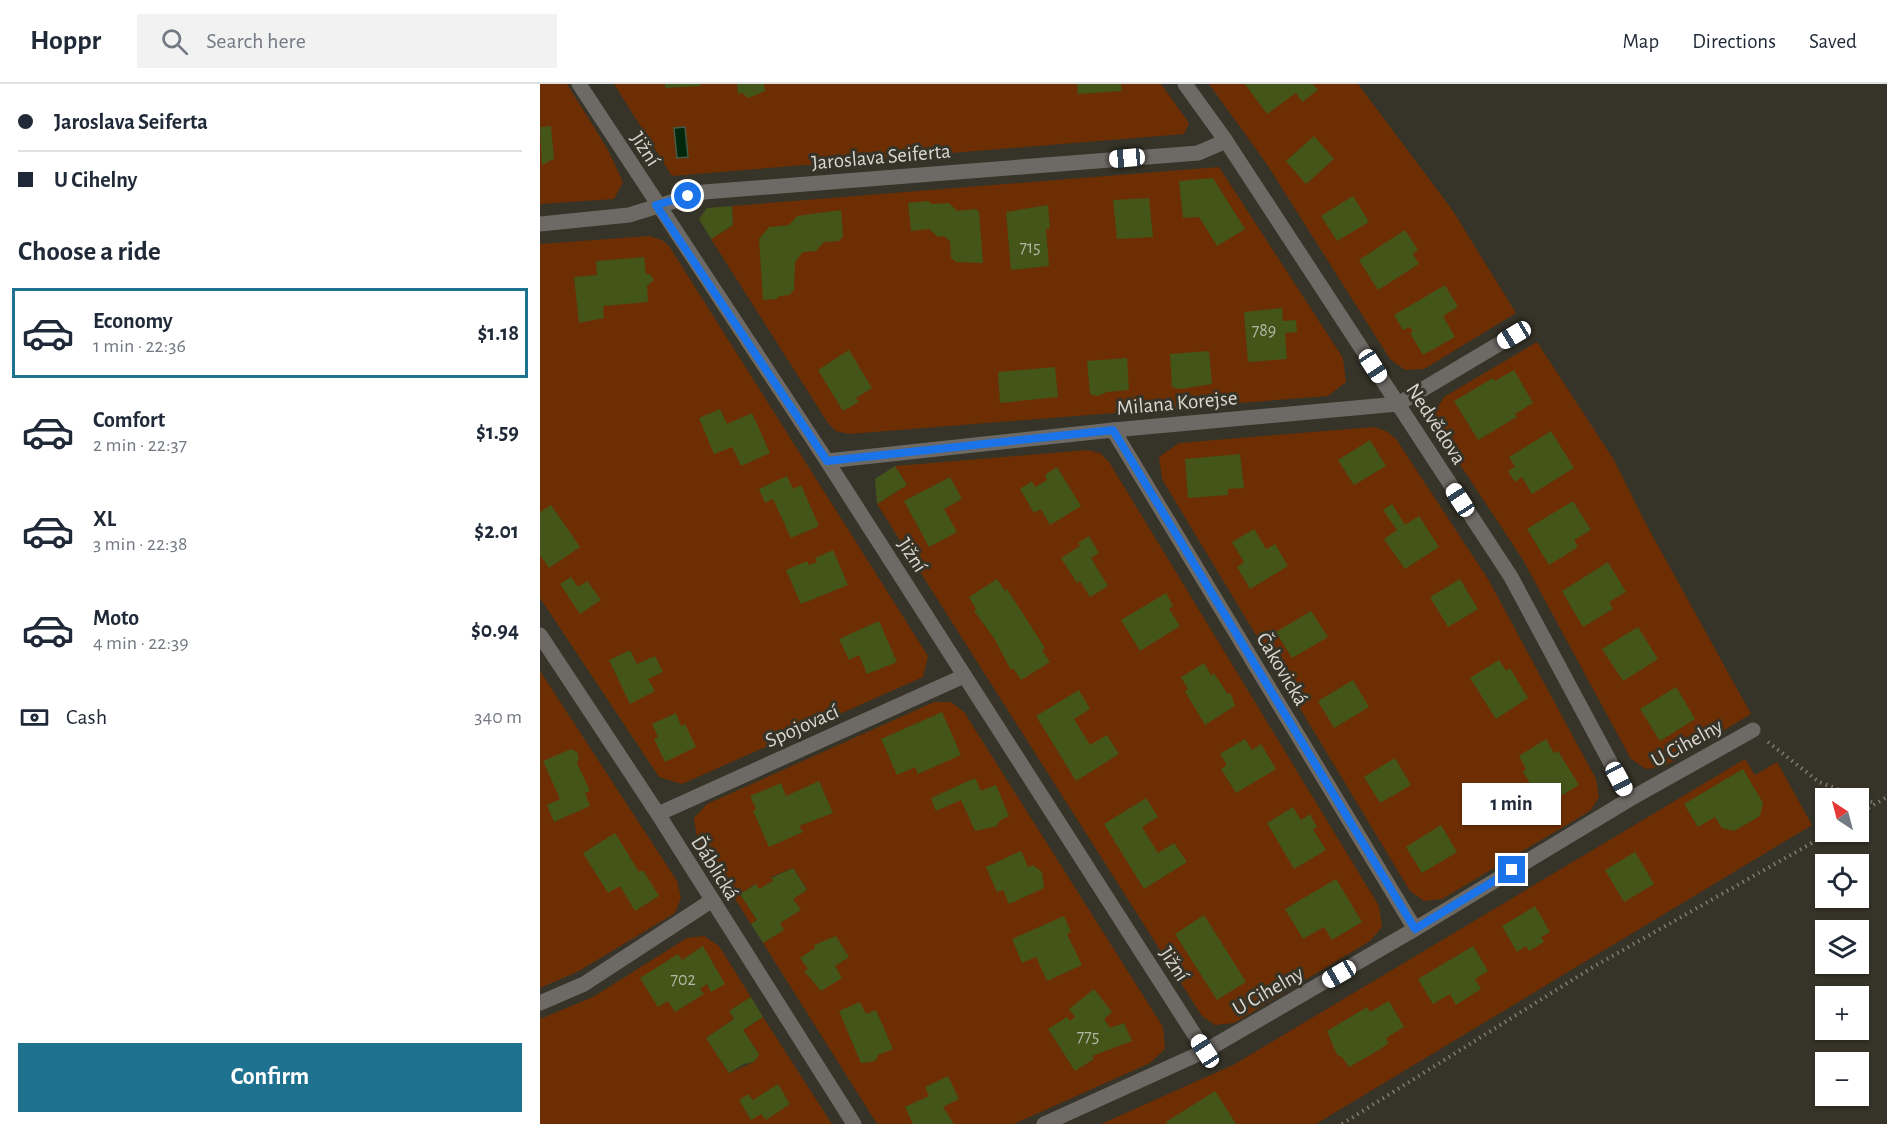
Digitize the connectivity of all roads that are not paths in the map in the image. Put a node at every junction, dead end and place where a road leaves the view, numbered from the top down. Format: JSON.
{"nodes":[{"id":1,"x":579,"y":84,"type":"edge"},
{"id":2,"x":1185,"y":84,"type":"edge"},
{"id":3,"x":1226,"y":141,"type":"junction"},
{"id":4,"x":656,"y":205,"type":"junction"},
{"id":5,"x":540,"y":224,"type":"edge"},
{"id":6,"x":1514,"y":335,"type":"dead end"},
{"id":7,"x":1398,"y":404,"type":"junction"},
{"id":8,"x":1113,"y":430,"type":"junction"},
{"id":9,"x":827,"y":461,"type":"junction"},
{"id":10,"x":540,"y":635,"type":"edge"},
{"id":11,"x":964,"y":676,"type":"junction"},
{"id":12,"x":1753,"y":730,"type":"road end"},
{"id":13,"x":1629,"y":799,"type":"junction"},
{"id":14,"x":658,"y":814,"type":"junction"},
{"id":15,"x":711,"y":901,"type":"junction"},
{"id":16,"x":1415,"y":929,"type":"junction"},
{"id":17,"x":540,"y":1003,"type":"edge"},
{"id":18,"x":1205,"y":1051,"type":"junction"},
{"id":19,"x":854,"y":1124,"type":"edge"},
{"id":20,"x":1044,"y":1124,"type":"edge"}],
"edges":[{"from":1,"to":4,"type":"street","name":"Jižní"},
{"from":2,"to":3,"type":"street","name":"Nedvědova"},
{"from":3,"to":4,"type":"street","name":"Jaroslava Seiferta"},
{"from":3,"to":7,"type":"street","name":"Nedvědova"},
{"from":4,"to":5,"type":"street","name":"Jaroslava Seiferta"},
{"from":4,"to":9,"type":"street","name":"Jižní"},
{"from":6,"to":7,"type":"street","name":"Milana Korejse"},
{"from":7,"to":8,"type":"street","name":"Milana Korejse"},
{"from":7,"to":13,"type":"street","name":"Nedvědova"},
{"from":8,"to":9,"type":"street","name":"Milana Korejse"},
{"from":8,"to":16,"type":"street","name":"Čakovická"},
{"from":9,"to":11,"type":"street","name":"Jižní"},
{"from":10,"to":14,"type":"street","name":"Ďáblická"},
{"from":11,"to":14,"type":"street","name":"Spojovací"},
{"from":11,"to":18,"type":"street","name":"Jižní"},
{"from":12,"to":13,"type":"street","name":"U Cihelny"},
{"from":13,"to":16,"type":"street","name":"U Cihelny"},
{"from":14,"to":15,"type":"street","name":"Ďáblická"},
{"from":15,"to":17,"type":"street"},
{"from":15,"to":19,"type":"street","name":"Ďáblická"},
{"from":16,"to":18,"type":"street","name":"U Cihelny"},
{"from":18,"to":20,"type":"street","name":"U Cihelny"}]}
